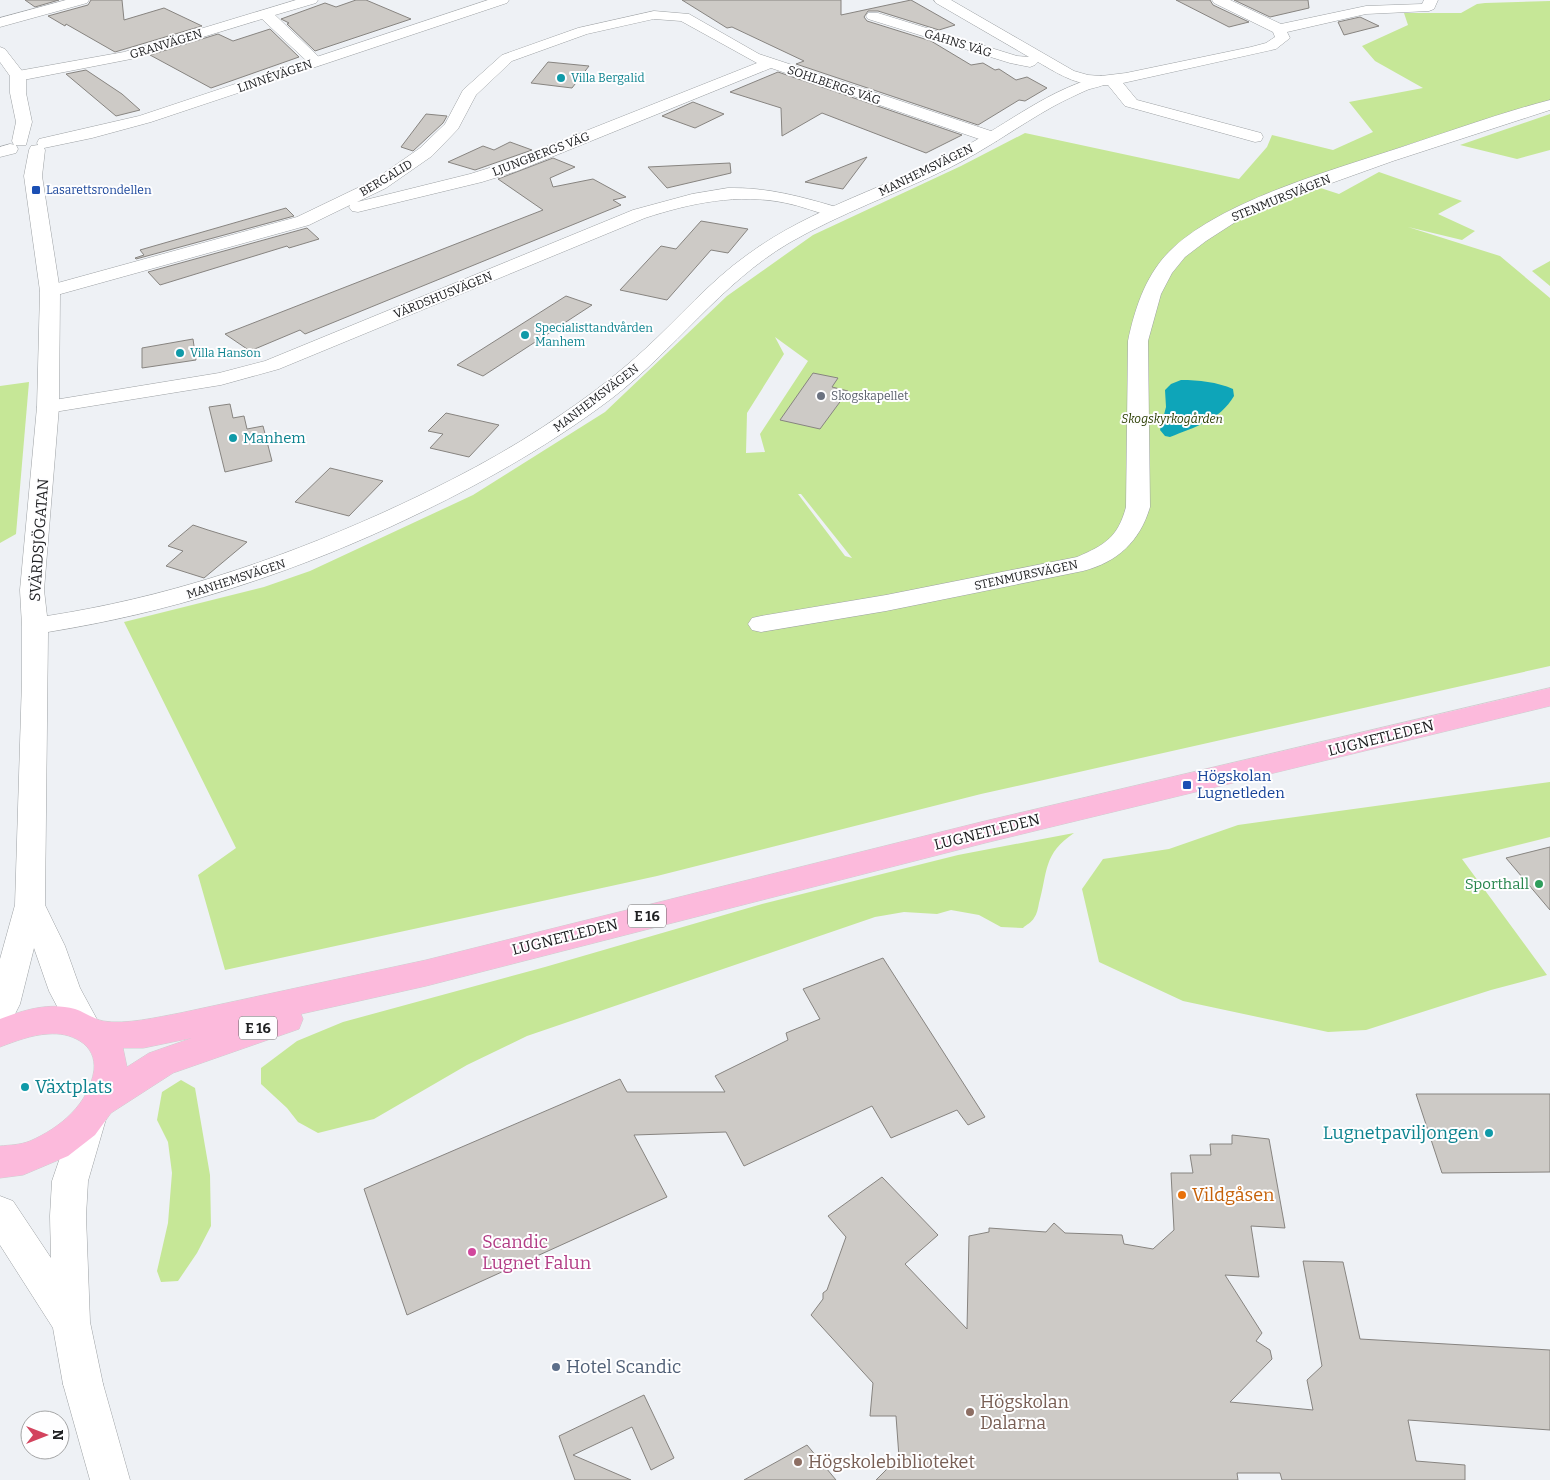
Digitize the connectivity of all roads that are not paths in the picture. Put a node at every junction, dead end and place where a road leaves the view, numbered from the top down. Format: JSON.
{"nodes":[{"id":1,"x":82,"y":0,"type":"edge"},
{"id":2,"x":311,"y":0,"type":"edge"},
{"id":3,"x":502,"y":0,"type":"edge"},
{"id":4,"x":941,"y":0,"type":"edge"},
{"id":5,"x":1219,"y":0,"type":"edge"},
{"id":6,"x":1431,"y":0,"type":"edge"},
{"id":7,"x":265,"y":14,"type":"junction"},
{"id":8,"x":873,"y":16,"type":"dead end"},
{"id":9,"x":684,"y":17,"type":"joint"},
{"id":10,"x":0,"y":23,"type":"edge"},
{"id":11,"x":1279,"y":29,"type":"junction"},
{"id":12,"x":0,"y":52,"type":"edge"},
{"id":13,"x":1044,"y":60,"type":"junction"},
{"id":14,"x":316,"y":62,"type":"junction"},
{"id":15,"x":770,"y":63,"type":"junction"},
{"id":16,"x":18,"y":76,"type":"junction"},
{"id":17,"x":1107,"y":81,"type":"junction"},
{"id":18,"x":1550,"y":105,"type":"edge"},
{"id":19,"x":991,"y":137,"type":"junction"},
{"id":20,"x":1255,"y":137,"type":"dead end"},
{"id":21,"x":24,"y":147,"type":"edge"},
{"id":22,"x":834,"y":212,"type":"junction"},
{"id":23,"x":304,"y":220,"type":"junction"},
{"id":24,"x":50,"y":291,"type":"junction"},
{"id":25,"x":48,"y":407,"type":"junction"},
{"id":26,"x":761,"y":624,"type":"dead end"},
{"id":27,"x":35,"y":626,"type":"junction"},
{"id":28,"x":1550,"y":697,"type":"edge"},
{"id":29,"x":30,"y":906,"type":"junction"},
{"id":30,"x":426,"y":973,"type":"junction"},
{"id":31,"x":0,"y":1012,"type":"edge"},
{"id":32,"x":90,"y":1030,"type":"junction"},
{"id":33,"x":0,"y":1033,"type":"edge"},
{"id":34,"x":94,"y":1111,"type":"junction"},
{"id":35,"x":0,"y":1162,"type":"edge"},
{"id":36,"x":0,"y":1213,"type":"edge"},
{"id":37,"x":71,"y":1322,"type":"junction"},
{"id":38,"x":110,"y":1480,"type":"edge"}],
"edges":[{"from":1,"to":10,"type":"street"},
{"from":2,"to":7,"type":"street","name":"GRANVÄGEN"},
{"from":3,"to":14,"type":"street","name":"LINNÉVÄGEN"},
{"from":4,"to":13,"type":"street","name":"GAHNS VÄG"},
{"from":5,"to":11,"type":"street"},
{"from":6,"to":11,"type":"street"},
{"from":7,"to":14,"type":"street"},
{"from":7,"to":16,"type":"street","name":"GRANVÄGEN"},
{"from":8,"to":13,"type":"street","name":"GAHNS VÄG"},
{"from":9,"to":15,"type":"street","name":"SOHLBERGS VÄG"},
{"from":9,"to":23,"type":"street","name":"BERGALID"},
{"from":11,"to":17,"type":"street","name":"MANHEMSVÄGEN"},
{"from":12,"to":16,"type":"street"},
{"from":13,"to":17,"type":"street","name":"GAHNS VÄG"},
{"from":14,"to":21,"type":"street","name":"LINNÉVÄGEN"},
{"from":15,"to":19,"type":"street","name":"SOHLBERGS VÄG"},
{"from":15,"to":23,"type":"street","name":"LJUNGBERGS VÄG"},
{"from":16,"to":21,"type":"street"},
{"from":17,"to":19,"type":"street","name":"MANHEMSVÄGEN"},
{"from":17,"to":20,"type":"street"},
{"from":18,"to":26,"type":"street","name":"STENMURSVÄGEN"},
{"from":19,"to":22,"type":"street","name":"MANHEMSVÄGEN"},
{"from":21,"to":24,"type":"street","name":"SVÄRDSJÖGATAN"},
{"from":22,"to":25,"type":"street","name":"VÄRDSHUSVÄGEN"},
{"from":22,"to":27,"type":"street","name":"MANHEMSVÄGEN"},
{"from":23,"to":24,"type":"street","name":"BERGALID"},
{"from":24,"to":25,"type":"street","name":"SVÄRDSJÖGATAN"},
{"from":25,"to":27,"type":"street","name":"SVÄRDSJÖGATAN"},
{"from":27,"to":29,"type":"street","name":"SVÄRDSJÖGATAN"},
{"from":28,"to":30,"type":"highway","name":"LUGNETLEDEN","number":"E 16"},
{"from":29,"to":31,"type":"street","name":"SVÄRDSJÖGATAN"},
{"from":29,"to":32,"type":"street","name":"SVÄRDSJÖGATAN"},
{"from":30,"to":32,"type":"highway","name":"LUGNETLEDEN","number":"E 16"},
{"from":30,"to":34,"type":"highway","name":"LUGNETLEDEN","number":"E 16"},
{"from":32,"to":33,"type":"highway","number":"E 16"},
{"from":32,"to":34,"type":"highway","number":"E 16"},
{"from":34,"to":35,"type":"highway","number":"E 16"},
{"from":34,"to":37,"type":"street"},
{"from":36,"to":37,"type":"street"},
{"from":37,"to":38,"type":"street"}]}
